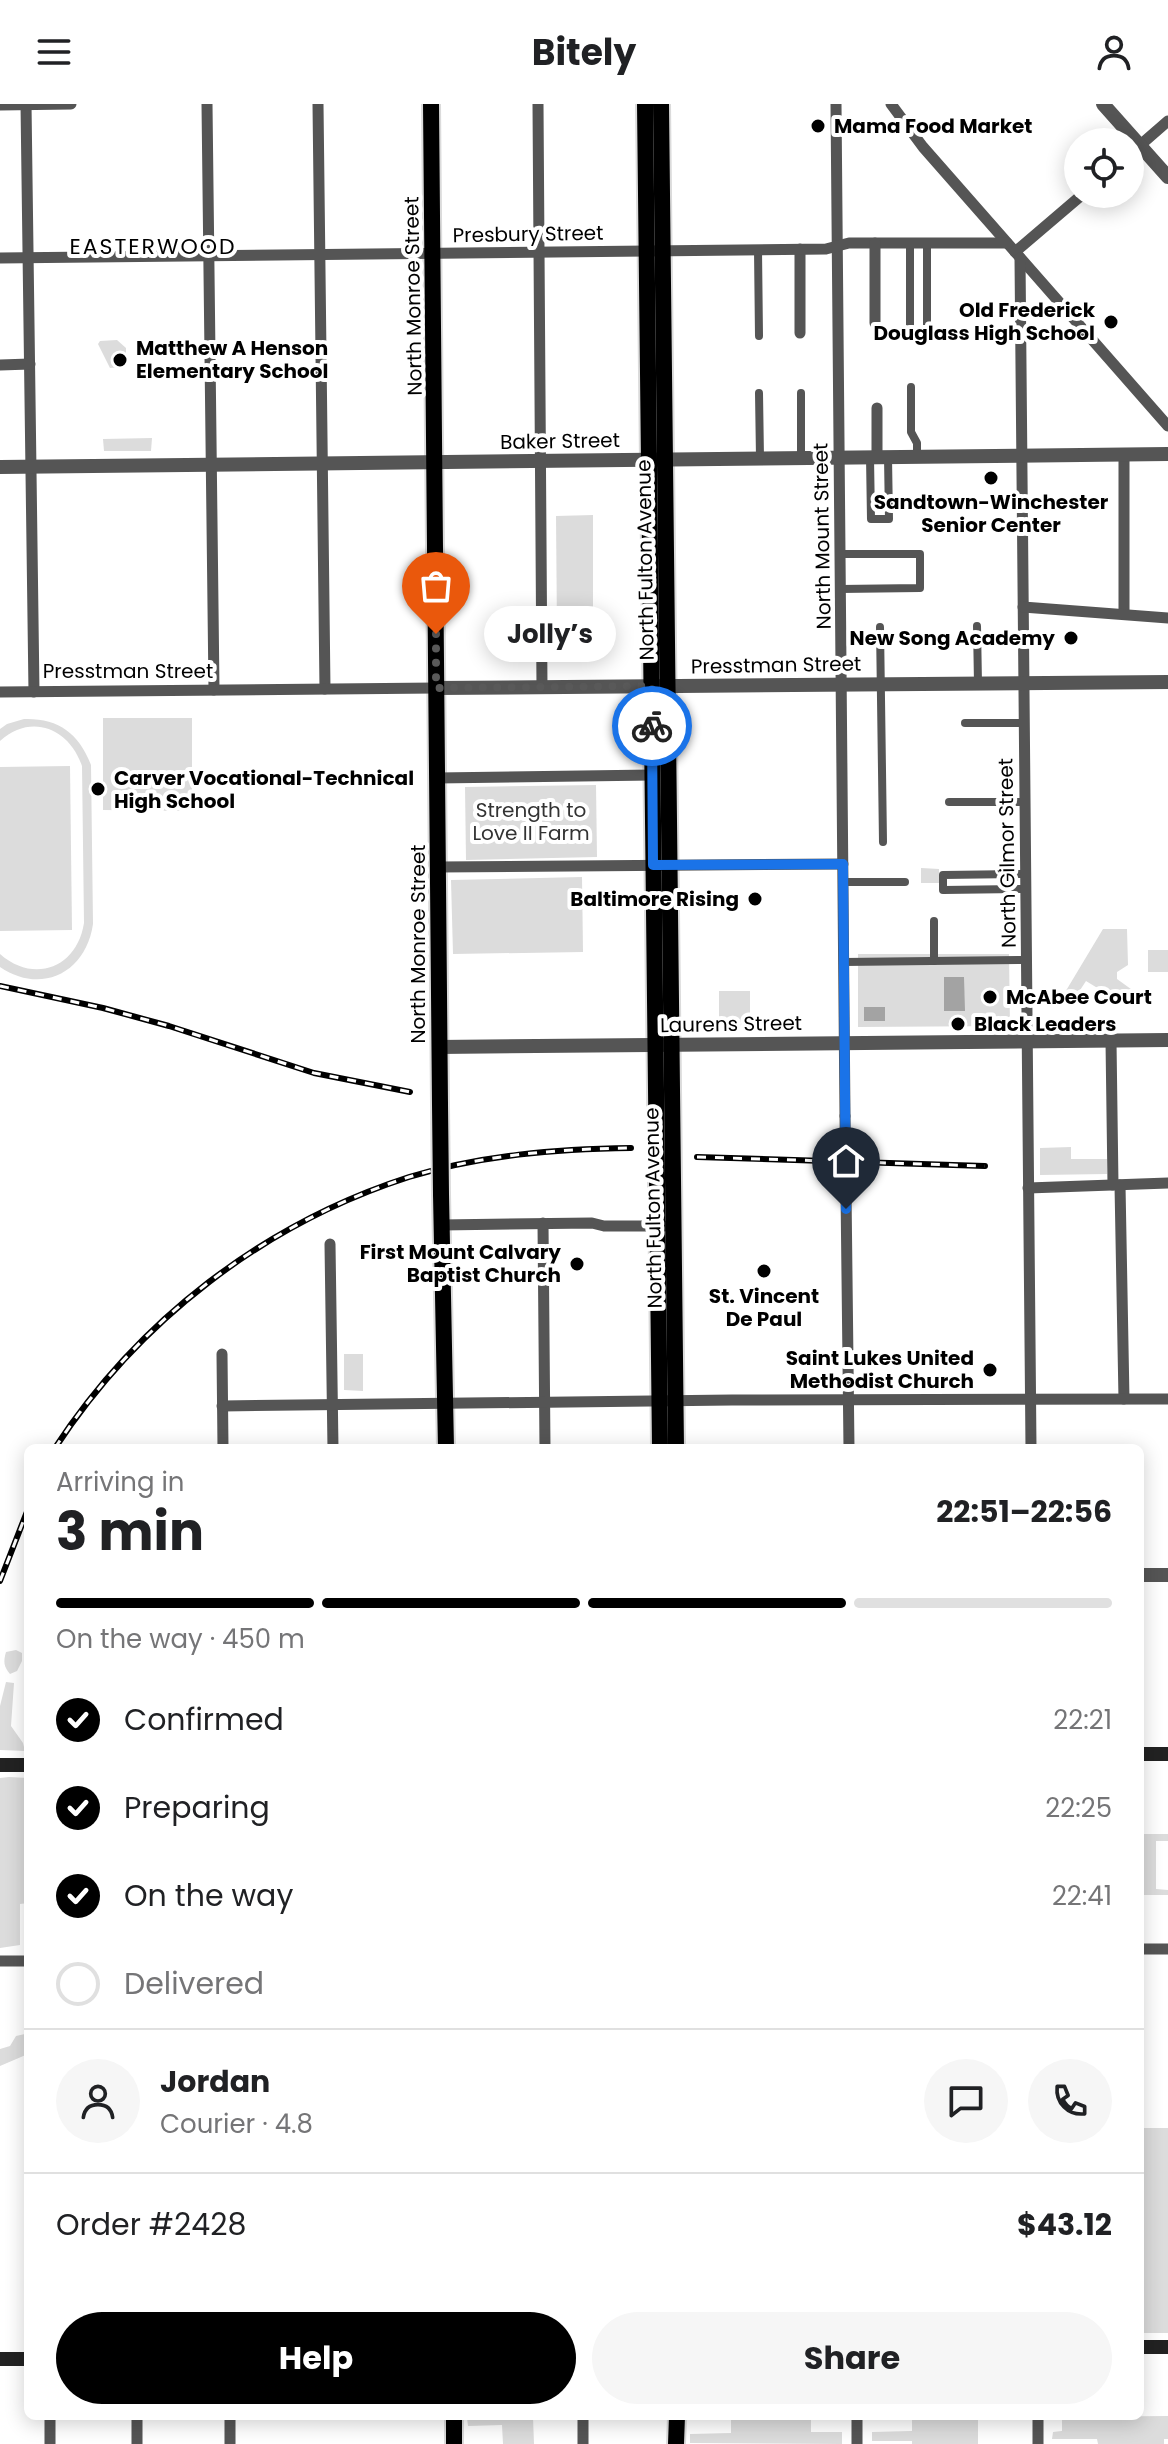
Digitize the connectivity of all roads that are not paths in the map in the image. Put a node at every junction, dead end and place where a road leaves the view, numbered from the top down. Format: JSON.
{"nodes":[{"id":1,"x":26,"y":104,"type":"edge"},
{"id":2,"x":71,"y":104,"type":"edge"},
{"id":3,"x":207,"y":104,"type":"edge"},
{"id":4,"x":318,"y":104,"type":"edge"},
{"id":5,"x":431,"y":104,"type":"edge"},
{"id":6,"x":538,"y":104,"type":"edge"},
{"id":7,"x":645,"y":104,"type":"edge"},
{"id":8,"x":661,"y":104,"type":"edge"},
{"id":9,"x":836,"y":104,"type":"edge"},
{"id":10,"x":891,"y":104,"type":"edge"},
{"id":11,"x":1103,"y":104,"type":"edge"},
{"id":12,"x":0,"y":105,"type":"edge"},
{"id":13,"x":1168,"y":121,"type":"edge"},
{"id":14,"x":1120,"y":128,"type":"edge"},
{"id":15,"x":1144,"y":142,"type":"edge"},
{"id":16,"x":1144,"y":157,"type":"edge"},
{"id":17,"x":1168,"y":177,"type":"edge"},
{"id":18,"x":1066,"y":208,"type":"edge"},
{"id":19,"x":875,"y":243,"type":"junction"},
{"id":20,"x":910,"y":243,"type":"junction"},
{"id":21,"x":927,"y":243,"type":"junction"},
{"id":22,"x":837,"y":246,"type":"junction"},
{"id":23,"x":800,"y":249,"type":"junction"},
{"id":24,"x":758,"y":250,"type":"junction"},
{"id":25,"x":655,"y":251,"type":"junction"},
{"id":26,"x":1014,"y":251,"type":"junction"},
{"id":27,"x":538,"y":252,"type":"junction"},
{"id":28,"x":432,"y":253,"type":"junction"},
{"id":29,"x":320,"y":255,"type":"junction"},
{"id":30,"x":209,"y":256,"type":"junction"},
{"id":31,"x":0,"y":258,"type":"edge"},
{"id":32,"x":29,"y":258,"type":"junction"},
{"id":33,"x":875,"y":323,"type":"dead end"},
{"id":34,"x":800,"y":333,"type":"dead end"},
{"id":35,"x":759,"y":336,"type":"dead end"},
{"id":36,"x":30,"y":364,"type":"junction"},
{"id":37,"x":0,"y":365,"type":"edge"},
{"id":38,"x":911,"y":387,"type":"dead end"},
{"id":39,"x":759,"y":393,"type":"dead end"},
{"id":40,"x":801,"y":393,"type":"dead end"},
{"id":41,"x":877,"y":408,"type":"dead end"},
{"id":42,"x":1168,"y":426,"type":"edge"},
{"id":43,"x":1124,"y":454,"type":"junction"},
{"id":44,"x":1168,"y":454,"type":"edge"},
{"id":45,"x":1022,"y":455,"type":"junction"},
{"id":46,"x":839,"y":457,"type":"junction"},
{"id":47,"x":878,"y":457,"type":"junction"},
{"id":48,"x":917,"y":457,"type":"junction"},
{"id":49,"x":760,"y":458,"type":"junction"},
{"id":50,"x":801,"y":458,"type":"junction"},
{"id":51,"x":656,"y":460,"type":"junction"},
{"id":52,"x":541,"y":461,"type":"junction"},
{"id":53,"x":434,"y":462,"type":"junction"},
{"id":54,"x":322,"y":463,"type":"junction"},
{"id":55,"x":211,"y":464,"type":"junction"},
{"id":56,"x":0,"y":467,"type":"edge"},
{"id":57,"x":32,"y":467,"type":"junction"},
{"id":58,"x":840,"y":554,"type":"junction"},
{"id":59,"x":840,"y":589,"type":"junction"},
{"id":60,"x":1023,"y":607,"type":"junction"},
{"id":61,"x":1124,"y":614,"type":"junction"},
{"id":62,"x":1168,"y":618,"type":"edge"},
{"id":63,"x":977,"y":626,"type":"dead end"},
{"id":64,"x":880,"y":627,"type":"dead end"},
{"id":65,"x":1168,"y":682,"type":"edge"},
{"id":66,"x":1023,"y":683,"type":"junction"},
{"id":67,"x":880,"y":684,"type":"junction"},
{"id":68,"x":978,"y":684,"type":"junction"},
{"id":69,"x":841,"y":685,"type":"junction"},
{"id":70,"x":659,"y":686,"type":"junction"},
{"id":71,"x":542,"y":687,"type":"junction"},
{"id":72,"x":436,"y":688,"type":"junction"},
{"id":73,"x":325,"y":689,"type":"junction"},
{"id":74,"x":214,"y":690,"type":"junction"},
{"id":75,"x":0,"y":692,"type":"edge"},
{"id":76,"x":34,"y":692,"type":"junction"},
{"id":77,"x":965,"y":723,"type":"dead end"},
{"id":78,"x":1024,"y":723,"type":"junction"},
{"id":79,"x":653,"y":775,"type":"junction"},
{"id":80,"x":437,"y":778,"type":"junction"},
{"id":81,"x":949,"y":802,"type":"dead end"},
{"id":82,"x":1025,"y":802,"type":"junction"},
{"id":83,"x":883,"y":842,"type":"dead end"},
{"id":84,"x":843,"y":864,"type":"junction"},
{"id":85,"x":661,"y":865,"type":"junction"},
{"id":86,"x":438,"y":867,"type":"junction"},
{"id":87,"x":1025,"y":874,"type":"junction"},
{"id":88,"x":843,"y":882,"type":"junction"},
{"id":89,"x":905,"y":882,"type":"dead end"},
{"id":90,"x":1025,"y":889,"type":"junction"},
{"id":91,"x":934,"y":921,"type":"dead end"},
{"id":92,"x":1026,"y":960,"type":"junction"},
{"id":93,"x":934,"y":961,"type":"junction"},
{"id":94,"x":844,"y":962,"type":"junction"},
{"id":95,"x":1168,"y":1040,"type":"edge"},
{"id":96,"x":1027,"y":1041,"type":"junction"},
{"id":97,"x":1111,"y":1041,"type":"junction"},
{"id":98,"x":844,"y":1043,"type":"junction"},
{"id":99,"x":663,"y":1045,"type":"junction"},
{"id":100,"x":439,"y":1047,"type":"junction"},
{"id":101,"x":1168,"y":1183,"type":"edge"},
{"id":102,"x":1117,"y":1185,"type":"junction"},
{"id":103,"x":1028,"y":1188,"type":"junction"},
{"id":104,"x":543,"y":1223,"type":"junction"},
{"id":105,"x":441,"y":1225,"type":"junction"},
{"id":106,"x":665,"y":1226,"type":"junction"},
{"id":107,"x":330,"y":1244,"type":"dead end"},
{"id":108,"x":222,"y":1354,"type":"dead end"},
{"id":109,"x":1030,"y":1398,"type":"junction"},
{"id":110,"x":849,"y":1399,"type":"junction"},
{"id":111,"x":1124,"y":1399,"type":"junction"},
{"id":112,"x":1168,"y":1399,"type":"edge"},
{"id":113,"x":667,"y":1401,"type":"junction"},
{"id":114,"x":545,"y":1402,"type":"junction"},
{"id":115,"x":446,"y":1404,"type":"junction"},
{"id":116,"x":332,"y":1405,"type":"junction"},
{"id":117,"x":222,"y":1406,"type":"junction"},
{"id":118,"x":223,"y":1444,"type":"edge"},
{"id":119,"x":333,"y":1444,"type":"edge"},
{"id":120,"x":446,"y":1444,"type":"edge"},
{"id":121,"x":545,"y":1444,"type":"edge"},
{"id":122,"x":661,"y":1444,"type":"edge"},
{"id":123,"x":675,"y":1444,"type":"edge"},
{"id":124,"x":849,"y":1444,"type":"edge"},
{"id":125,"x":1031,"y":1444,"type":"edge"},
{"id":126,"x":1144,"y":1575,"type":"edge"},
{"id":127,"x":1168,"y":1575,"type":"edge"},
{"id":128,"x":1144,"y":1754,"type":"edge"},
{"id":129,"x":1168,"y":1754,"type":"edge"},
{"id":130,"x":0,"y":1765,"type":"edge"},
{"id":131,"x":24,"y":1765,"type":"edge"},
{"id":132,"x":1144,"y":1949,"type":"edge"},
{"id":133,"x":1168,"y":1949,"type":"edge"},
{"id":134,"x":0,"y":1961,"type":"edge"},
{"id":135,"x":24,"y":1961,"type":"edge"},
{"id":136,"x":1144,"y":2347,"type":"edge"},
{"id":137,"x":1168,"y":2347,"type":"edge"},
{"id":138,"x":0,"y":2359,"type":"edge"},
{"id":139,"x":24,"y":2359,"type":"edge"},
{"id":140,"x":50,"y":2420,"type":"edge"},
{"id":141,"x":137,"y":2420,"type":"edge"},
{"id":142,"x":230,"y":2420,"type":"edge"},
{"id":143,"x":454,"y":2420,"type":"edge"},
{"id":144,"x":583,"y":2420,"type":"edge"},
{"id":145,"x":677,"y":2420,"type":"edge"},
{"id":146,"x":857,"y":2420,"type":"edge"},
{"id":147,"x":1038,"y":2420,"type":"edge"},
{"id":148,"x":50,"y":2444,"type":"edge"},
{"id":149,"x":137,"y":2444,"type":"edge"},
{"id":150,"x":230,"y":2444,"type":"edge"},
{"id":151,"x":454,"y":2444,"type":"edge"},
{"id":152,"x":583,"y":2444,"type":"edge"},
{"id":153,"x":676,"y":2444,"type":"edge"},
{"id":154,"x":857,"y":2444,"type":"edge"},
{"id":155,"x":1038,"y":2444,"type":"edge"}],
"edges":[{"from":1,"to":2,"type":"street"},
{"from":1,"to":12,"type":"street"},
{"from":1,"to":32,"type":"street"},
{"from":3,"to":30,"type":"street"},
{"from":4,"to":29,"type":"street"},
{"from":5,"to":28,"type":"main road","name":"North Monroe Street"},
{"from":6,"to":27,"type":"street"},
{"from":7,"to":25,"type":"main road","name":"North Fulton Avenue"},
{"from":8,"to":25,"type":"main road","name":"North Fulton Avenue"},
{"from":9,"to":22,"type":"street","name":"North Mount Street"},
{"from":10,"to":26,"type":"street"},
{"from":11,"to":14,"type":"street"},
{"from":13,"to":15,"type":"street"},
{"from":16,"to":17,"type":"street"},
{"from":18,"to":26,"type":"street"},
{"from":19,"to":20,"type":"street","name":"Presbury Street"},
{"from":19,"to":22,"type":"street","name":"Presbury Street"},
{"from":19,"to":33,"type":"street"},
{"from":20,"to":21,"type":"street","name":"Presbury Street"},
{"from":20,"to":21,"type":"street"},
{"from":21,"to":26,"type":"street","name":"Presbury Street"},
{"from":22,"to":23,"type":"street","name":"Presbury Street"},
{"from":22,"to":46,"type":"street","name":"North Mount Street"},
{"from":23,"to":24,"type":"street","name":"Presbury Street"},
{"from":23,"to":34,"type":"street"},
{"from":24,"to":25,"type":"street","name":"Presbury Street"},
{"from":24,"to":35,"type":"street"},
{"from":25,"to":27,"type":"street","name":"Presbury Street"},
{"from":25,"to":51,"type":"main road","name":"North Fulton Avenue"},
{"from":26,"to":42,"type":"street"},
{"from":26,"to":45,"type":"street","name":"North Gilmor Street"},
{"from":27,"to":28,"type":"street","name":"Presbury Street"},
{"from":27,"to":52,"type":"street"},
{"from":28,"to":29,"type":"street","name":"Presbury Street"},
{"from":28,"to":53,"type":"main road","name":"North Monroe Street"},
{"from":29,"to":30,"type":"street","name":"Presbury Street"},
{"from":29,"to":54,"type":"street"},
{"from":30,"to":32,"type":"street","name":"Presbury Street"},
{"from":30,"to":55,"type":"street"},
{"from":31,"to":32,"type":"street","name":"Presbury Street"},
{"from":32,"to":36,"type":"street"},
{"from":36,"to":37,"type":"street"},
{"from":36,"to":57,"type":"street"},
{"from":38,"to":48,"type":"street"},
{"from":39,"to":49,"type":"street"},
{"from":40,"to":50,"type":"street"},
{"from":41,"to":47,"type":"street"},
{"from":43,"to":44,"type":"street","name":"Baker Street"},
{"from":43,"to":45,"type":"street","name":"Baker Street"},
{"from":43,"to":61,"type":"street"},
{"from":45,"to":48,"type":"street","name":"Baker Street"},
{"from":45,"to":60,"type":"street","name":"North Gilmor Street"},
{"from":46,"to":47,"type":"street","name":"Baker Street"},
{"from":46,"to":50,"type":"street","name":"Baker Street"},
{"from":46,"to":58,"type":"street","name":"North Mount Street"},
{"from":47,"to":47,"type":"street"},
{"from":47,"to":48,"type":"street","name":"Baker Street"},
{"from":49,"to":50,"type":"street","name":"Baker Street"},
{"from":49,"to":51,"type":"street","name":"Baker Street"},
{"from":51,"to":52,"type":"street","name":"Baker Street"},
{"from":51,"to":70,"type":"main road","name":"North Fulton Avenue"},
{"from":52,"to":53,"type":"street","name":"Baker Street"},
{"from":52,"to":71,"type":"street"},
{"from":53,"to":54,"type":"street","name":"Baker Street"},
{"from":53,"to":72,"type":"main road","name":"North Monroe Street"},
{"from":54,"to":55,"type":"street","name":"Baker Street"},
{"from":54,"to":73,"type":"street"},
{"from":55,"to":57,"type":"street","name":"Baker Street"},
{"from":55,"to":74,"type":"street"},
{"from":56,"to":57,"type":"street","name":"Baker Street"},
{"from":57,"to":76,"type":"street"},
{"from":58,"to":59,"type":"street","name":"North Mount Street"},
{"from":58,"to":59,"type":"street"},
{"from":59,"to":69,"type":"street","name":"North Mount Street"},
{"from":60,"to":61,"type":"street"},
{"from":60,"to":66,"type":"street","name":"North Gilmor Street"},
{"from":61,"to":62,"type":"street"},
{"from":63,"to":68,"type":"street"},
{"from":64,"to":67,"type":"street"},
{"from":65,"to":66,"type":"street","name":"Presstman Street"},
{"from":66,"to":68,"type":"street","name":"Presstman Street"},
{"from":66,"to":78,"type":"street","name":"North Gilmor Street"},
{"from":67,"to":68,"type":"street","name":"Presstman Street"},
{"from":67,"to":69,"type":"street","name":"Presstman Street"},
{"from":67,"to":83,"type":"street"},
{"from":69,"to":70,"type":"street","name":"Presstman Street"},
{"from":69,"to":84,"type":"street","name":"North Mount Street"},
{"from":70,"to":71,"type":"street","name":"Presstman Street"},
{"from":70,"to":79,"type":"main road","name":"North Fulton Avenue"},
{"from":70,"to":85,"type":"main road","name":"North Fulton Avenue"},
{"from":71,"to":72,"type":"street","name":"Presstman Street"},
{"from":72,"to":73,"type":"street","name":"Presstman Street"},
{"from":72,"to":80,"type":"main road","name":"North Monroe Street"},
{"from":73,"to":74,"type":"street","name":"Presstman Street"},
{"from":74,"to":76,"type":"street","name":"Presstman Street"},
{"from":75,"to":76,"type":"street","name":"Presstman Street"},
{"from":77,"to":78,"type":"street"},
{"from":78,"to":82,"type":"street","name":"North Gilmor Street"},
{"from":79,"to":80,"type":"street"},
{"from":79,"to":85,"type":"main road","name":"North Fulton Avenue"},
{"from":80,"to":86,"type":"main road","name":"North Monroe Street"},
{"from":81,"to":82,"type":"street"},
{"from":82,"to":87,"type":"street","name":"North Gilmor Street"},
{"from":84,"to":85,"type":"street"},
{"from":84,"to":88,"type":"street","name":"North Mount Street"},
{"from":85,"to":86,"type":"street"},
{"from":85,"to":99,"type":"main road","name":"North Fulton Avenue"},
{"from":86,"to":100,"type":"main road","name":"North Monroe Street"},
{"from":87,"to":90,"type":"street","name":"North Gilmor Street"},
{"from":87,"to":90,"type":"street"},
{"from":88,"to":89,"type":"street"},
{"from":88,"to":94,"type":"street","name":"North Mount Street"},
{"from":90,"to":92,"type":"street","name":"North Gilmor Street"},
{"from":91,"to":93,"type":"street"},
{"from":92,"to":93,"type":"street"},
{"from":92,"to":96,"type":"street","name":"North Gilmor Street"},
{"from":93,"to":94,"type":"street"},
{"from":94,"to":98,"type":"street","name":"North Mount Street"},
{"from":95,"to":97,"type":"street","name":"Laurens Street"},
{"from":96,"to":97,"type":"street","name":"Laurens Street"},
{"from":96,"to":98,"type":"street","name":"Laurens Street"},
{"from":96,"to":103,"type":"street","name":"North Gilmor Street"},
{"from":97,"to":102,"type":"street"},
{"from":98,"to":99,"type":"street","name":"Laurens Street"},
{"from":98,"to":110,"type":"street","name":"North Mount Street","bridge":true},
{"from":99,"to":100,"type":"street","name":"Laurens Street"},
{"from":99,"to":106,"type":"main road","name":"North Fulton Avenue"},
{"from":100,"to":105,"type":"main road","name":"North Monroe Street","bridge":true},
{"from":101,"to":102,"type":"street"},
{"from":102,"to":103,"type":"street"},
{"from":102,"to":111,"type":"street"},
{"from":103,"to":109,"type":"street","name":"North Gilmor Street"},
{"from":104,"to":105,"type":"street"},
{"from":104,"to":106,"type":"street"},
{"from":104,"to":114,"type":"street"},
{"from":105,"to":115,"type":"main road","name":"North Monroe Street"},
{"from":106,"to":113,"type":"main road","name":"North Fulton Avenue"},
{"from":107,"to":116,"type":"street"},
{"from":108,"to":117,"type":"street"},
{"from":109,"to":110,"type":"street"},
{"from":109,"to":111,"type":"street"},
{"from":109,"to":125,"type":"street","name":"North Gilmor Street"},
{"from":110,"to":113,"type":"street"},
{"from":110,"to":124,"type":"street","name":"North Mount Street"},
{"from":111,"to":112,"type":"street"},
{"from":113,"to":114,"type":"street"},
{"from":113,"to":122,"type":"main road","name":"North Fulton Avenue"},
{"from":113,"to":123,"type":"main road","name":"North Fulton Avenue"},
{"from":114,"to":115,"type":"street"},
{"from":114,"to":121,"type":"street"},
{"from":115,"to":116,"type":"street"},
{"from":115,"to":120,"type":"main road","name":"North Monroe Street"},
{"from":116,"to":117,"type":"street"},
{"from":116,"to":119,"type":"street"},
{"from":117,"to":118,"type":"street"},
{"from":126,"to":127,"type":"street"},
{"from":128,"to":129,"type":"main road"},
{"from":130,"to":131,"type":"main road"},
{"from":132,"to":133,"type":"street"},
{"from":134,"to":135,"type":"street"},
{"from":136,"to":137,"type":"main road"},
{"from":138,"to":139,"type":"main road"},
{"from":140,"to":148,"type":"street"},
{"from":141,"to":149,"type":"street"},
{"from":142,"to":150,"type":"street"},
{"from":143,"to":151,"type":"main road"},
{"from":144,"to":152,"type":"street"},
{"from":145,"to":153,"type":"main road"},
{"from":146,"to":154,"type":"street"},
{"from":147,"to":155,"type":"street"}]}
